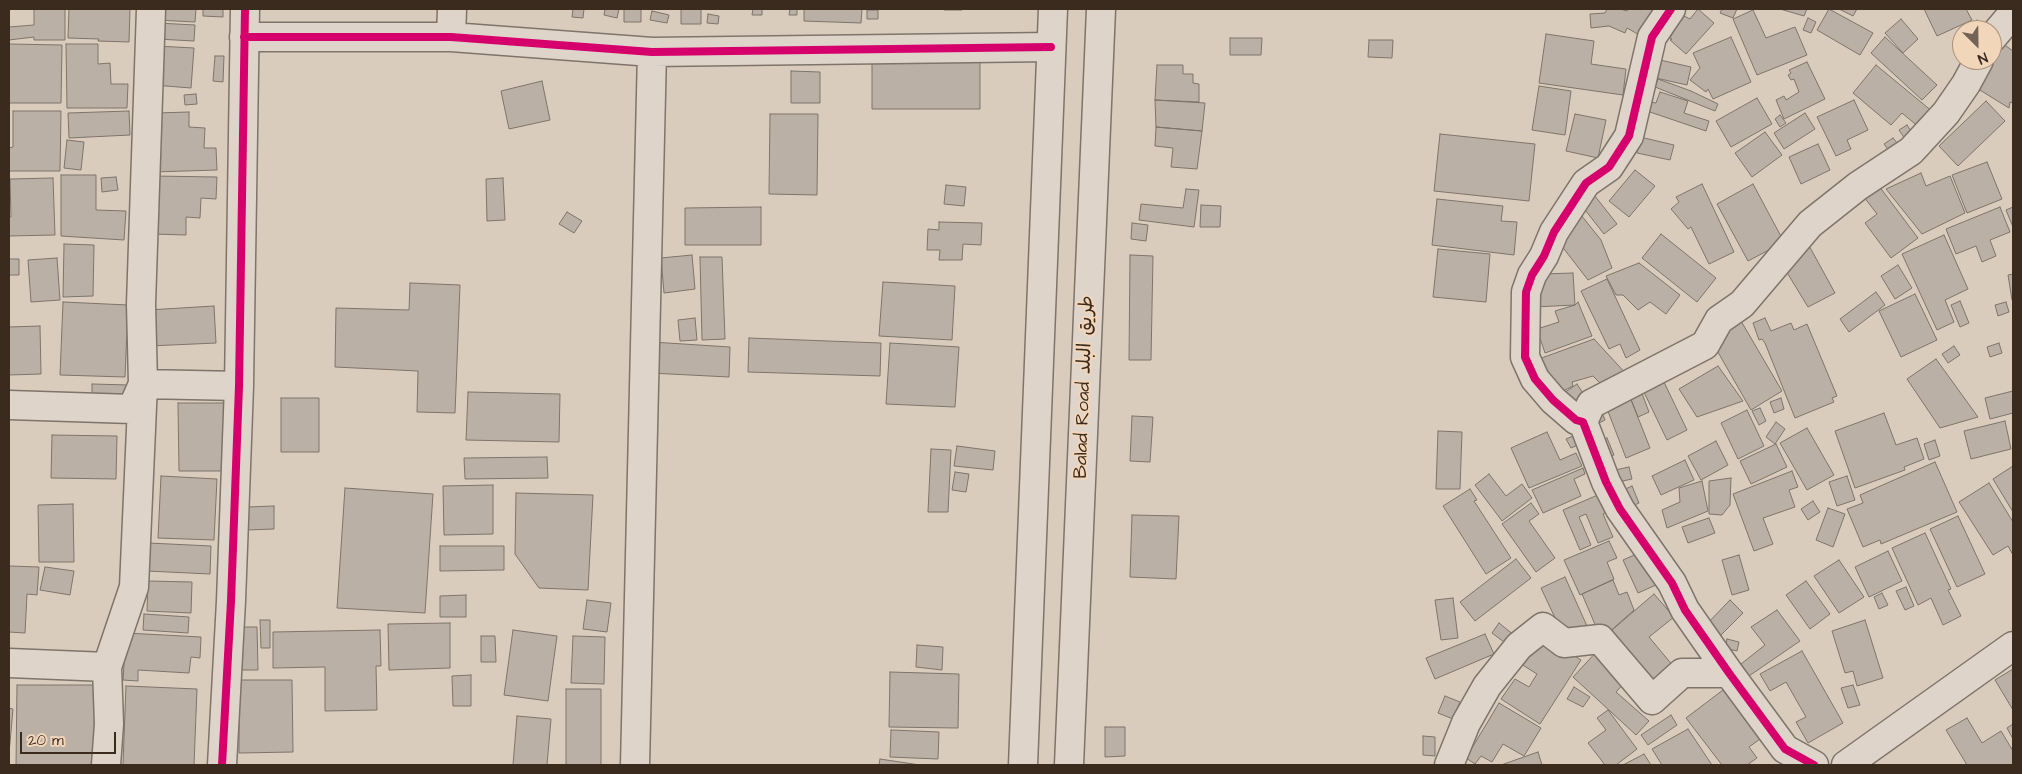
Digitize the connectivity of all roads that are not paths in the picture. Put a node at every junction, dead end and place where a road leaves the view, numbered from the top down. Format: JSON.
{"nodes":[{"id":1,"x":150,"y":9,"type":"edge"},
{"id":2,"x":245,"y":9,"type":"edge"},
{"id":3,"x":452,"y":9,"type":"edge"},
{"id":4,"x":1053,"y":9,"type":"edge"},
{"id":5,"x":1101,"y":9,"type":"edge"},
{"id":6,"x":1671,"y":9,"type":"edge"},
{"id":7,"x":2013,"y":13,"type":"edge"},
{"id":8,"x":2002,"y":26,"type":"edge"},
{"id":9,"x":244,"y":37,"type":"junction"},
{"id":10,"x":450,"y":37,"type":"junction"},
{"id":11,"x":1051,"y":47,"type":"junction"},
{"id":12,"x":652,"y":52,"type":"junction"},
{"id":13,"x":1974,"y":70,"type":"edge"},
{"id":14,"x":143,"y":384,"type":"junction"},
{"id":15,"x":239,"y":386,"type":"junction"},
{"id":16,"x":9,"y":405,"type":"edge"},
{"id":17,"x":1583,"y":422,"type":"junction"},
{"id":18,"x":2013,"y":646,"type":"edge"},
{"id":19,"x":9,"y":663,"type":"edge"},
{"id":20,"x":107,"y":668,"type":"junction"},
{"id":21,"x":1729,"y":673,"type":"junction"},
{"id":22,"x":106,"y":765,"type":"edge"},
{"id":23,"x":222,"y":765,"type":"edge"},
{"id":24,"x":635,"y":765,"type":"edge"},
{"id":25,"x":1023,"y":765,"type":"edge"},
{"id":26,"x":1068,"y":765,"type":"edge"},
{"id":27,"x":1449,"y":765,"type":"edge"},
{"id":28,"x":1814,"y":765,"type":"edge"},
{"id":29,"x":1846,"y":765,"type":"edge"}],
"edges":[{"from":1,"to":14,"type":"main road"},
{"from":2,"to":9,"type":"main road"},
{"from":3,"to":10,"type":"main road"},
{"from":4,"to":11,"type":"main road"},
{"from":5,"to":26,"type":"main road","name":"Balad Road طريق البلد"},
{"from":6,"to":17,"type":"main road"},
{"from":7,"to":8,"type":"main road"},
{"from":9,"to":10,"type":"main road"},
{"from":9,"to":15,"type":"main road"},
{"from":10,"to":12,"type":"main road"},
{"from":11,"to":12,"type":"main road"},
{"from":11,"to":25,"type":"main road"},
{"from":12,"to":24,"type":"main road"},
{"from":13,"to":17,"type":"main road"},
{"from":14,"to":15,"type":"main road"},
{"from":14,"to":16,"type":"main road"},
{"from":14,"to":20,"type":"main road"},
{"from":15,"to":23,"type":"main road"},
{"from":17,"to":21,"type":"main road"},
{"from":18,"to":29,"type":"main road"},
{"from":19,"to":20,"type":"main road"},
{"from":20,"to":22,"type":"main road"},
{"from":21,"to":27,"type":"main road"},
{"from":21,"to":28,"type":"main road"}]}
